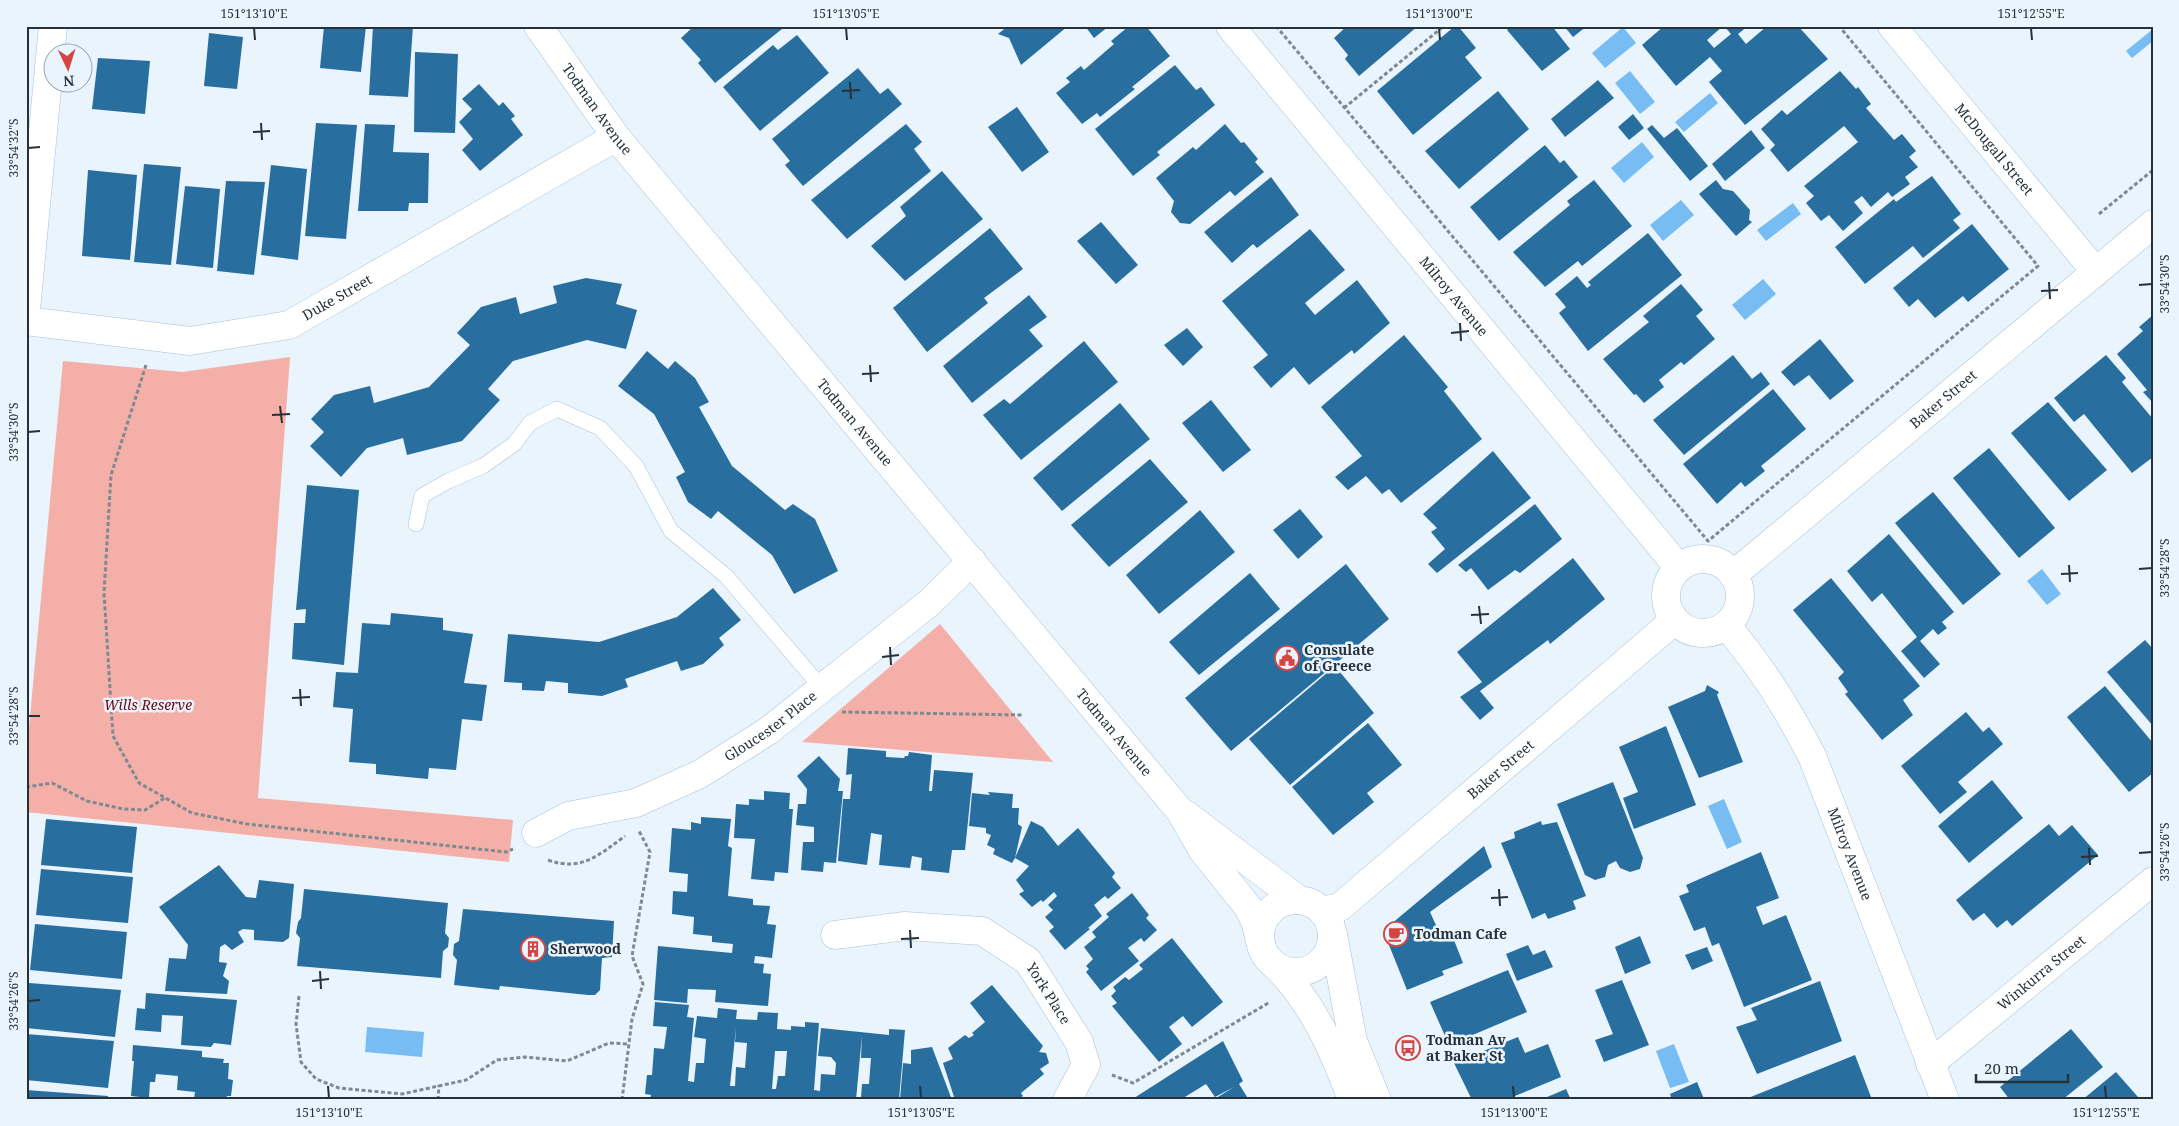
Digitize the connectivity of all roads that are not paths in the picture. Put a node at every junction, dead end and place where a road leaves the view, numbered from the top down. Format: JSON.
{"nodes":[{"id":1,"x":53,"y":26,"type":"edge"},
{"id":2,"x":538,"y":26,"type":"edge"},
{"id":3,"x":1230,"y":26,"type":"edge"},
{"id":4,"x":1892,"y":26,"type":"edge"},
{"id":5,"x":616,"y":137,"type":"junction"},
{"id":6,"x":2153,"y":224,"type":"edge"},
{"id":7,"x":2096,"y":272,"type":"junction"},
{"id":8,"x":26,"y":310,"type":"edge"},
{"id":9,"x":26,"y":321,"type":"edge"},
{"id":10,"x":416,"y":524,"type":"dead end"},
{"id":11,"x":972,"y":561,"type":"junction"},
{"id":12,"x":1679,"y":568,"type":"junction"},
{"id":13,"x":1733,"y":574,"type":"junction"},
{"id":14,"x":1675,"y":620,"type":"junction"},
{"id":15,"x":1726,"y":625,"type":"junction"},
{"id":16,"x":821,"y":687,"type":"junction"},
{"id":17,"x":1180,"y":811,"type":"junction"},
{"id":18,"x":532,"y":838,"type":"road end"},
{"id":19,"x":2153,"y":881,"type":"edge"},
{"id":20,"x":1318,"y":915,"type":"junction"},
{"id":21,"x":835,"y":935,"type":"dead end"},
{"id":22,"x":1260,"y":944,"type":"junction"},
{"id":23,"x":1276,"y":966,"type":"junction"},
{"id":24,"x":1930,"y":1064,"type":"junction"},
{"id":25,"x":1066,"y":1100,"type":"edge"},
{"id":26,"x":1352,"y":1100,"type":"edge"},
{"id":27,"x":1377,"y":1100,"type":"edge"},
{"id":28,"x":1944,"y":1100,"type":"edge"}],
"edges":[{"from":1,"to":8,"type":"street"},
{"from":2,"to":5,"type":"street","name":"Todman Avenue"},
{"from":3,"to":12,"type":"street","name":"Milroy Avenue"},
{"from":4,"to":7,"type":"street","name":"McDougall Street"},
{"from":5,"to":9,"type":"street","name":"Duke Street"},
{"from":5,"to":11,"type":"street","name":"Todman Avenue"},
{"from":6,"to":7,"type":"street","name":"Baker Street"},
{"from":7,"to":13,"type":"street","name":"Baker Street"},
{"from":10,"to":16,"type":"lane"},
{"from":11,"to":16,"type":"street","name":"Gloucester Place"},
{"from":11,"to":17,"type":"street","name":"Todman Avenue"},
{"from":12,"to":13,"type":"street"},
{"from":12,"to":14,"type":"street"},
{"from":13,"to":15,"type":"street"},
{"from":14,"to":15,"type":"street"},
{"from":14,"to":20,"type":"street","name":"Baker Street"},
{"from":15,"to":24,"type":"street","name":"Milroy Avenue"},
{"from":16,"to":18,"type":"street","name":"Gloucester Place"},
{"from":17,"to":20,"type":"street","name":"Todman Avenue"},
{"from":17,"to":22,"type":"street","name":"Todman Avenue"},
{"from":19,"to":24,"type":"street","name":"Winkurra Street"},
{"from":20,"to":22,"type":"street"},
{"from":20,"to":23,"type":"street"},
{"from":20,"to":27,"type":"street"},
{"from":21,"to":25,"type":"street","name":"York Place"},
{"from":22,"to":23,"type":"street"},
{"from":23,"to":26,"type":"street"},
{"from":24,"to":28,"type":"street","name":"Milroy Avenue"}]}
